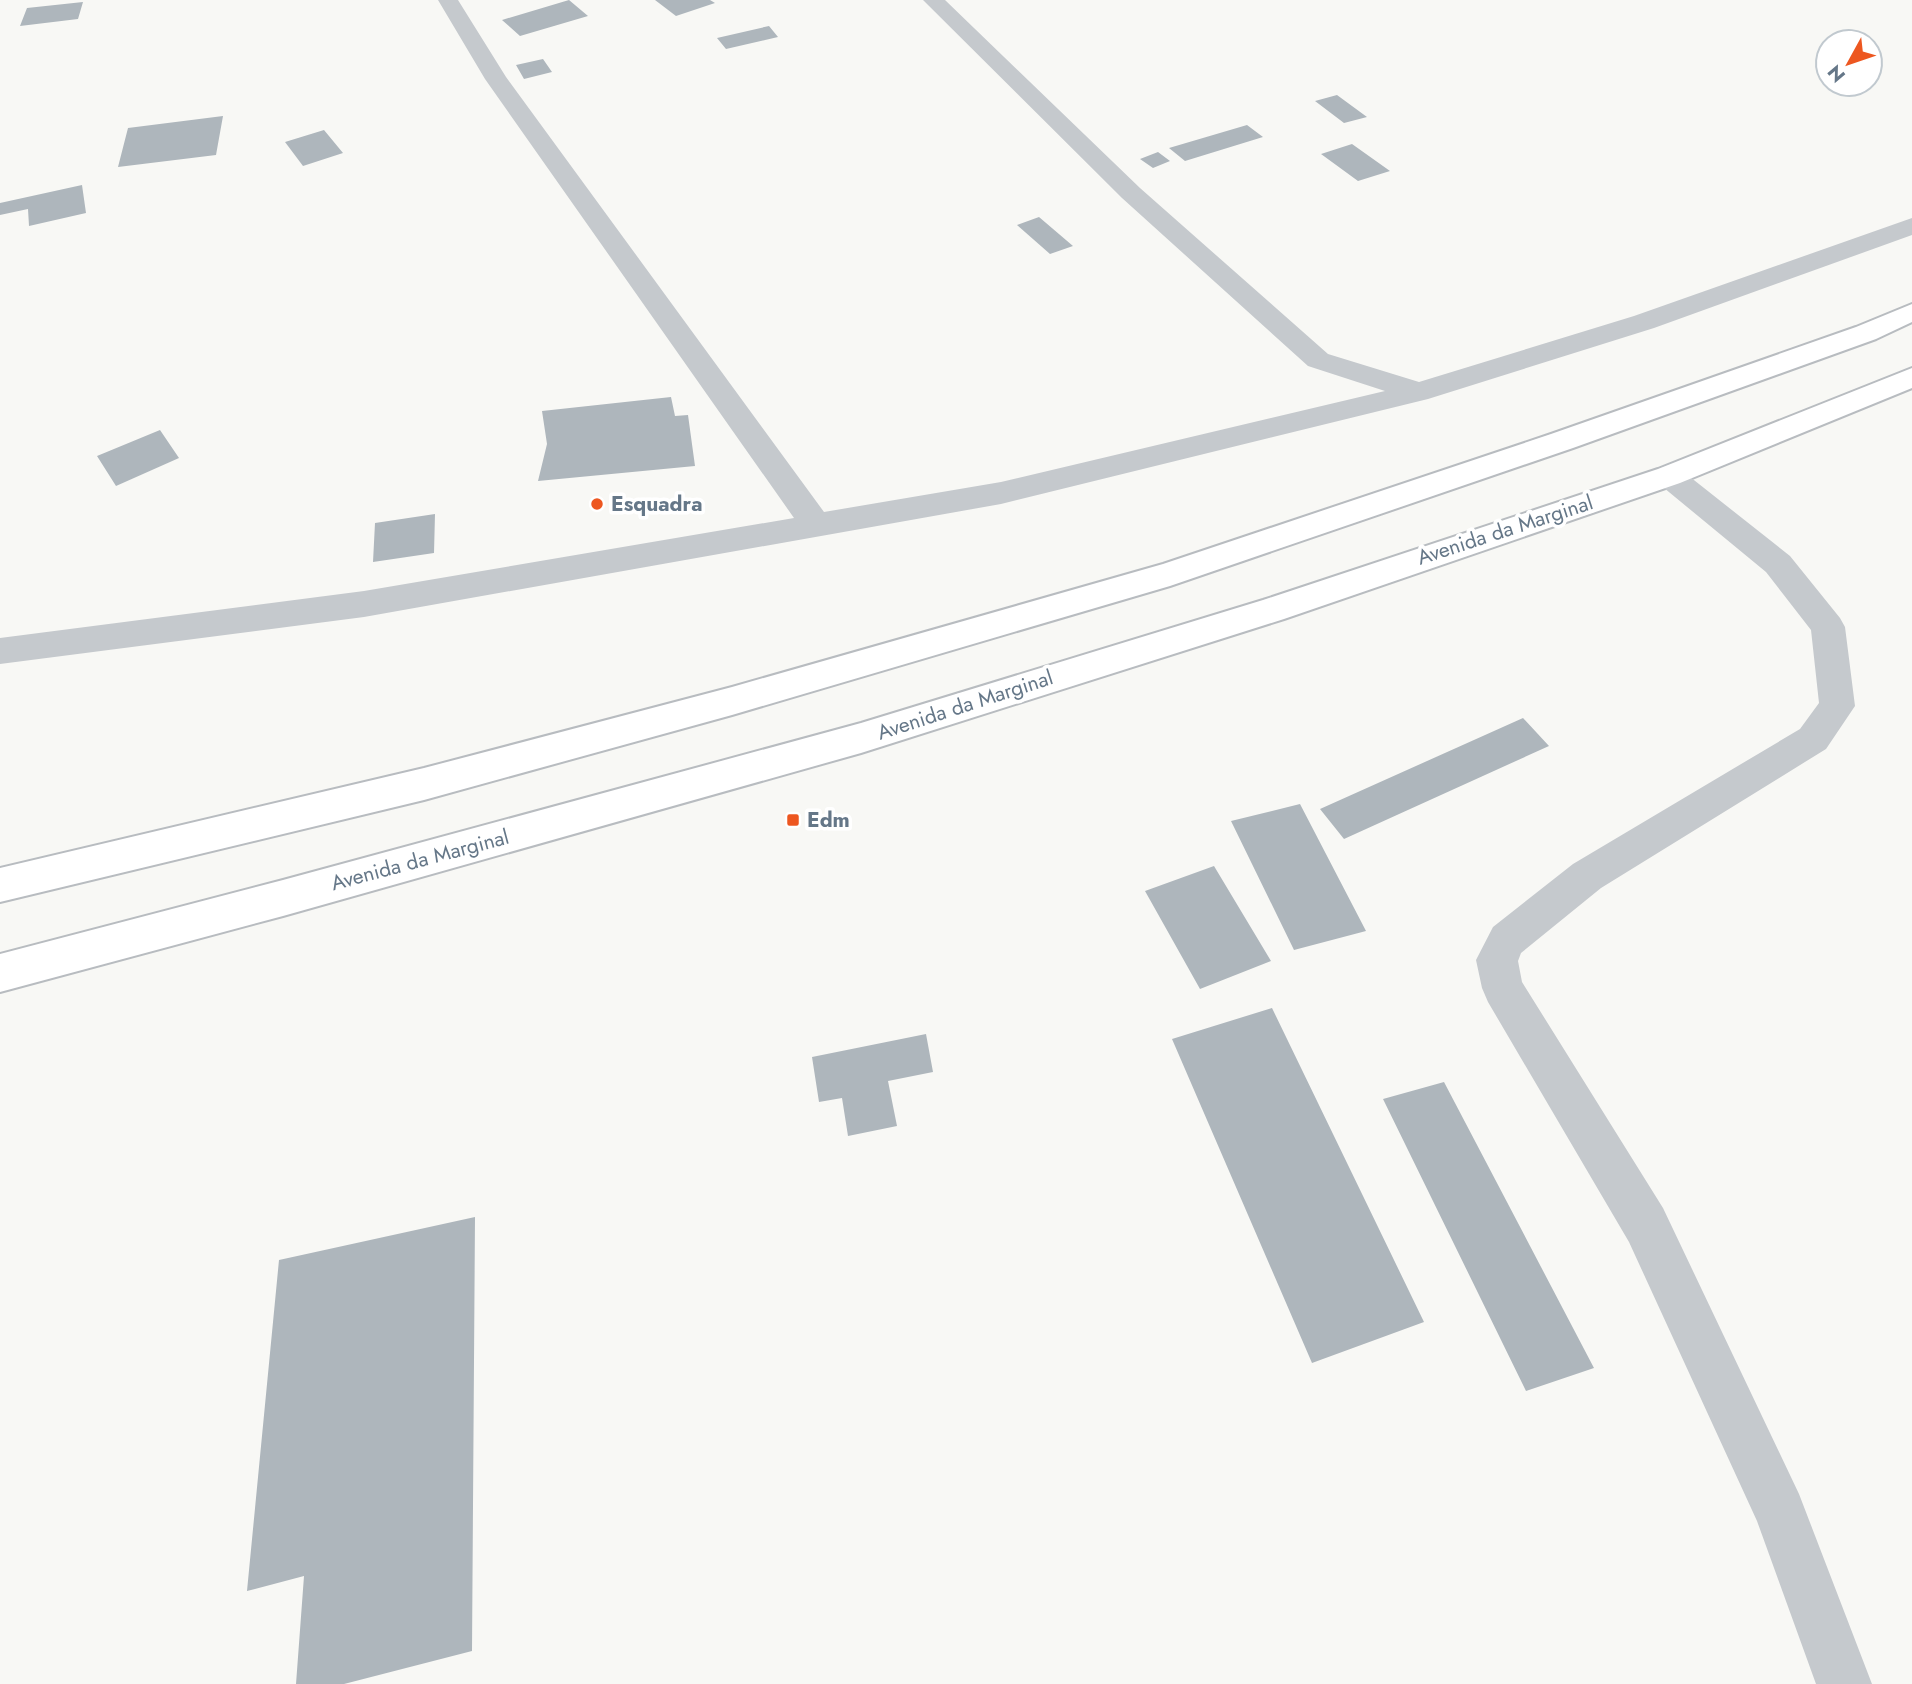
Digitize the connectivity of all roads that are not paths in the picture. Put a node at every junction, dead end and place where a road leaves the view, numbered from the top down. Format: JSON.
{"nodes":[{"id":1,"x":448,"y":0,"type":"edge"},
{"id":2,"x":933,"y":0,"type":"edge"},
{"id":3,"x":1912,"y":226,"type":"edge"},
{"id":4,"x":1912,"y":312,"type":"edge"},
{"id":5,"x":1912,"y":377,"type":"edge"},
{"id":6,"x":1314,"y":389,"type":"junction"},
{"id":7,"x":1418,"y":391,"type":"junction"},
{"id":8,"x":1669,"y":476,"type":"junction"},
{"id":9,"x":816,"y":523,"type":"junction"},
{"id":10,"x":0,"y":651,"type":"edge"},
{"id":11,"x":0,"y":885,"type":"edge"},
{"id":12,"x":0,"y":973,"type":"edge"},
{"id":13,"x":1844,"y":1684,"type":"edge"}],
"edges":[{"from":1,"to":9,"type":"street"},
{"from":2,"to":6,"type":"street"},
{"from":3,"to":7,"type":"street"},
{"from":4,"to":11,"type":"main road"},
{"from":5,"to":8,"type":"main road","name":"Avenida da Marginal"},
{"from":6,"to":7,"type":"street"},
{"from":6,"to":7,"type":"street"},
{"from":6,"to":9,"type":"street"},
{"from":8,"to":12,"type":"main road","name":"Avenida da Marginal"},
{"from":8,"to":13,"type":"street"},
{"from":9,"to":10,"type":"street"}]}
